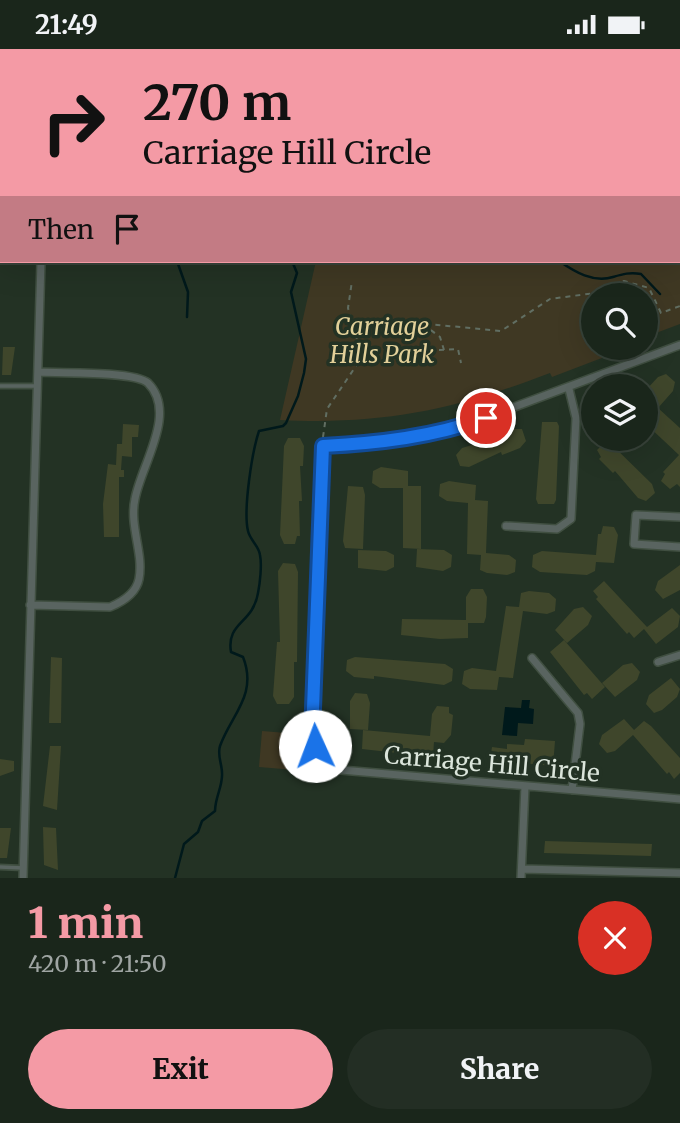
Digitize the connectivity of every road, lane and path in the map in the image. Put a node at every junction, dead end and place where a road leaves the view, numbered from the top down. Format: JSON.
{"nodes":[{"id":1,"x":41,"y":263,"type":"edge"},
{"id":2,"x":352,"y":281,"type":"dead end"},
{"id":3,"x":680,"y":306,"type":"edge"},
{"id":4,"x":680,"y":345,"type":"edge"},
{"id":5,"x":439,"y":350,"type":"dead end"},
{"id":6,"x":444,"y":350,"type":"junction"},
{"id":7,"x":461,"y":363,"type":"dead end"},
{"id":8,"x":37,"y":372,"type":"junction"},
{"id":9,"x":0,"y":386,"type":"edge"},
{"id":10,"x":37,"y":386,"type":"junction"},
{"id":11,"x":569,"y":389,"type":"junction"},
{"id":12,"x":323,"y":446,"type":"junction"},
{"id":13,"x":680,"y":517,"type":"edge"},
{"id":14,"x":506,"y":526,"type":"dead end"},
{"id":15,"x":680,"y":547,"type":"edge"},
{"id":16,"x":30,"y":605,"type":"junction"},
{"id":17,"x":680,"y":655,"type":"edge"},
{"id":18,"x":532,"y":659,"type":"dead end"},
{"id":19,"x":658,"y":662,"type":"dead end"},
{"id":20,"x":525,"y":786,"type":"junction"},
{"id":21,"x":572,"y":790,"type":"junction"},
{"id":22,"x":680,"y":799,"type":"edge"},
{"id":23,"x":0,"y":867,"type":"edge"},
{"id":24,"x":23,"y":868,"type":"junction"},
{"id":25,"x":522,"y":869,"type":"junction"},
{"id":26,"x":680,"y":873,"type":"edge"},
{"id":27,"x":23,"y":878,"type":"edge"},
{"id":28,"x":521,"y":878,"type":"edge"}],
"edges":[{"from":1,"to":8,"type":"street"},
{"from":2,"to":12,"type":"path"},
{"from":3,"to":6,"type":"path"},
{"from":4,"to":11,"type":"street"},
{"from":5,"to":6,"type":"path"},
{"from":6,"to":7,"type":"path"},
{"from":8,"to":10,"type":"street"},
{"from":8,"to":16,"type":"street"},
{"from":9,"to":10,"type":"lane"},
{"from":10,"to":16,"type":"street"},
{"from":11,"to":12,"type":"street"},
{"from":11,"to":14,"type":"street"},
{"from":12,"to":20,"type":"street","name":"Carriage Hill Circle"},
{"from":13,"to":15,"type":"street"},
{"from":16,"to":24,"type":"street"},
{"from":17,"to":19,"type":"street"},
{"from":18,"to":21,"type":"street"},
{"from":20,"to":21,"type":"street","name":"Carriage Hill Circle"},
{"from":20,"to":25,"type":"street"},
{"from":21,"to":22,"type":"street","name":"Carriage Hill Circle"},
{"from":23,"to":24,"type":"lane"},
{"from":24,"to":27,"type":"street"},
{"from":25,"to":26,"type":"street"},
{"from":25,"to":28,"type":"street"}]}
